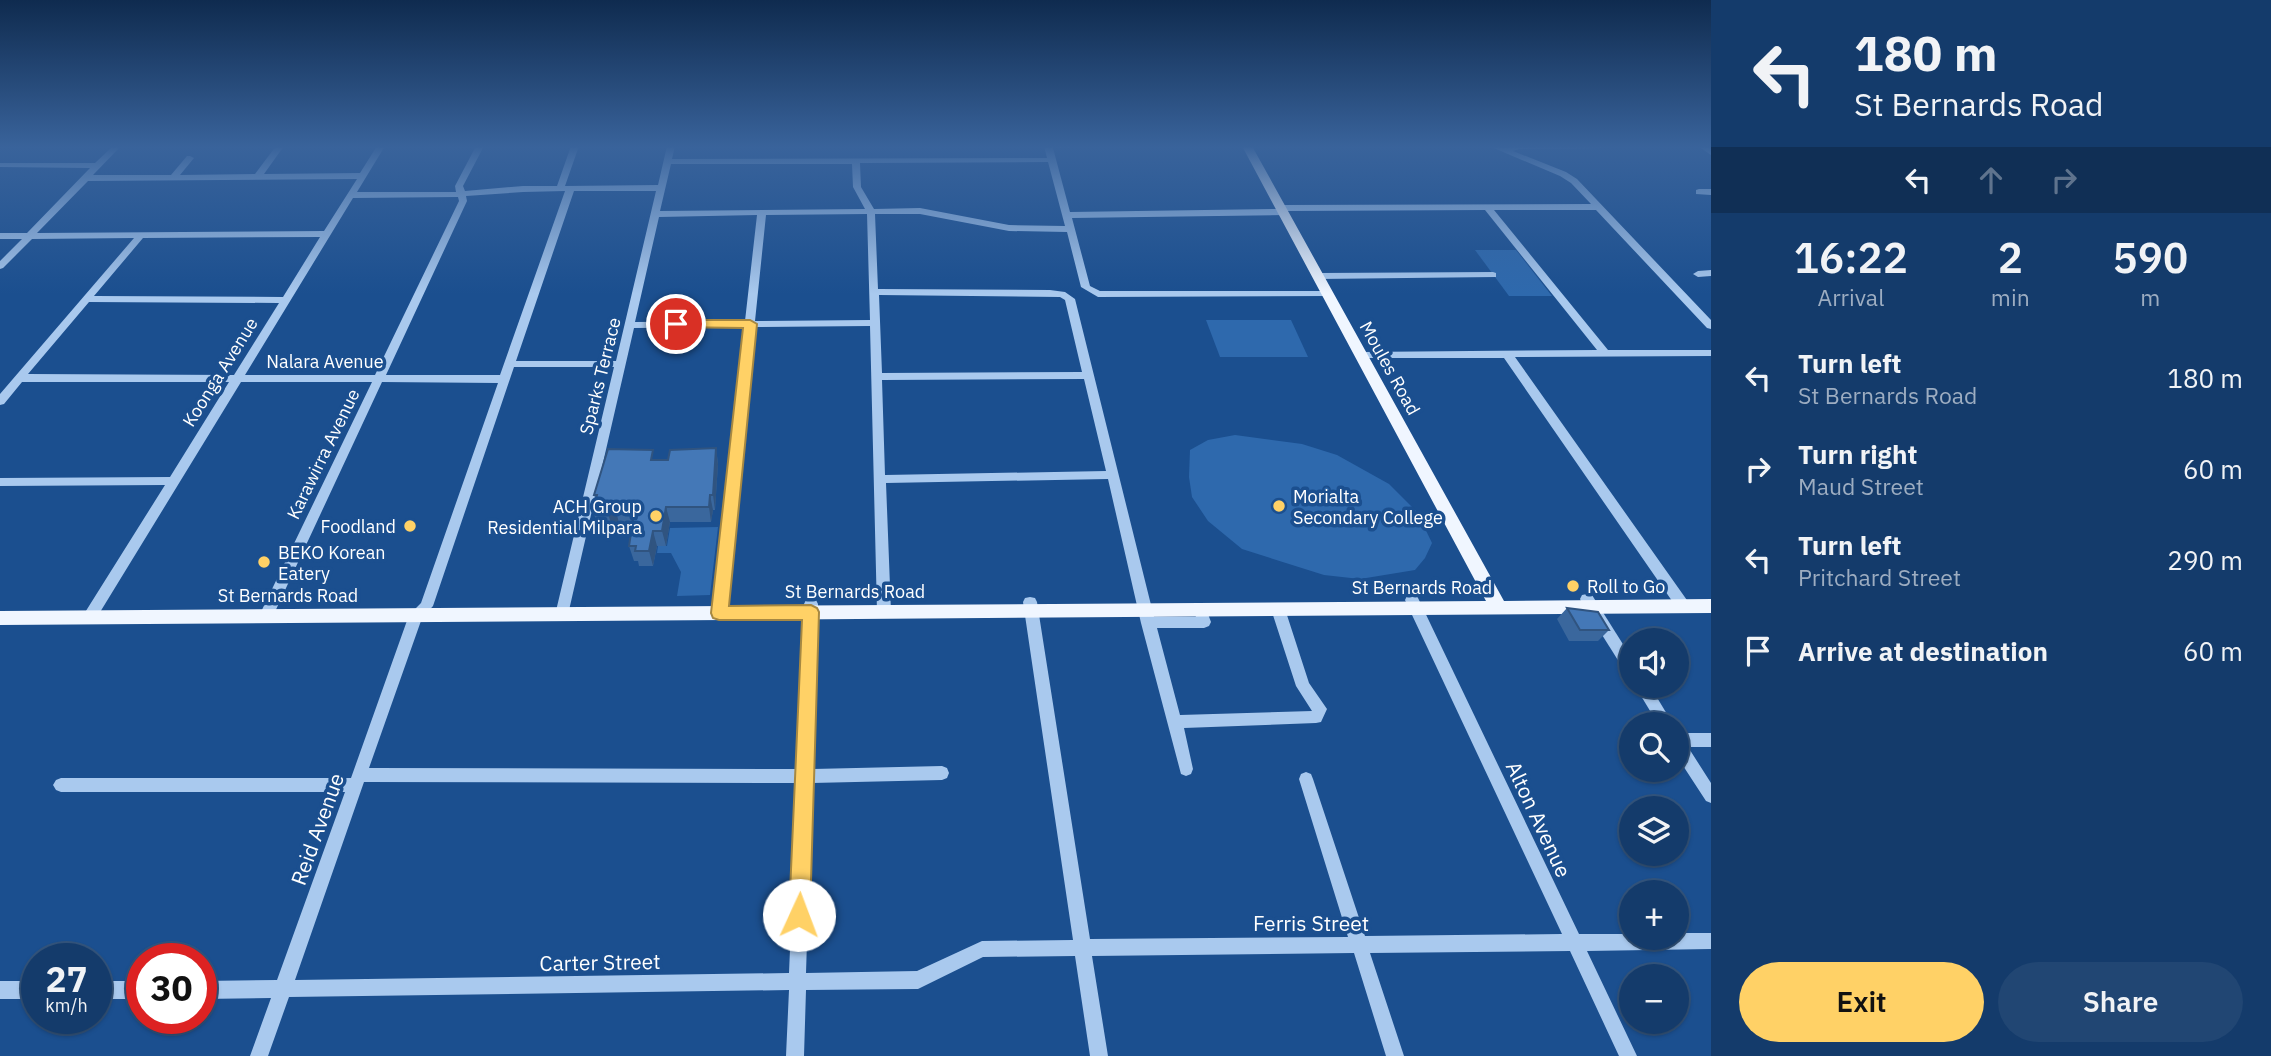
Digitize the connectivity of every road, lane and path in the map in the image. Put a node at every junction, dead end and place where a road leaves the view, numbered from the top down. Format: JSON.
{"nodes":[{"id":1,"x":68,"y":195,"type":"edge"},
{"id":2,"x":351,"y":195,"type":"edge"},
{"id":3,"x":462,"y":195,"type":"edge"},
{"id":4,"x":563,"y":195,"type":"edge"},
{"id":5,"x":659,"y":195,"type":"edge"},
{"id":6,"x":862,"y":195,"type":"edge"},
{"id":7,"x":1062,"y":195,"type":"edge"},
{"id":8,"x":1274,"y":195,"type":"edge"},
{"id":9,"x":1587,"y":195,"type":"edge"},
{"id":10,"x":1487,"y":207,"type":"junction"},
{"id":11,"x":1598,"y":207,"type":"junction"},
{"id":12,"x":1282,"y":210,"type":"junction"},
{"id":13,"x":871,"y":212,"type":"junction"},
{"id":14,"x":762,"y":213,"type":"junction"},
{"id":15,"x":655,"y":214,"type":"junction"},
{"id":16,"x":1067,"y":215,"type":"junction"},
{"id":17,"x":1071,"y":229,"type":"junction"},
{"id":18,"x":327,"y":234,"type":"junction"},
{"id":19,"x":141,"y":235,"type":"junction"},
{"id":20,"x":0,"y":236,"type":"edge"},
{"id":21,"x":29,"y":236,"type":"junction"},
{"id":22,"x":0,"y":266,"type":"edge"},
{"id":23,"x":1711,"y":273,"type":"edge"},
{"id":24,"x":1698,"y":274,"type":"dead end"},
{"id":25,"x":1493,"y":275,"type":"dead end"},
{"id":26,"x":1318,"y":276,"type":"junction"},
{"id":27,"x":874,"y":292,"type":"junction"},
{"id":28,"x":1328,"y":293,"type":"junction"},
{"id":29,"x":86,"y":299,"type":"junction"},
{"id":30,"x":286,"y":300,"type":"junction"},
{"id":31,"x":875,"y":323,"type":"junction"},
{"id":32,"x":750,"y":324,"type":"junction"},
{"id":33,"x":630,"y":325,"type":"junction"},
{"id":34,"x":1711,"y":326,"type":"edge"},
{"id":35,"x":1507,"y":354,"type":"junction"},
{"id":36,"x":1605,"y":354,"type":"junction"},
{"id":37,"x":1711,"y":354,"type":"edge"},
{"id":38,"x":1361,"y":355,"type":"junction"},
{"id":39,"x":511,"y":364,"type":"junction"},
{"id":40,"x":620,"y":364,"type":"junction"},
{"id":41,"x":1088,"y":375,"type":"junction"},
{"id":42,"x":877,"y":377,"type":"junction"},
{"id":43,"x":19,"y":378,"type":"junction"},
{"id":44,"x":237,"y":378,"type":"junction"},
{"id":45,"x":379,"y":378,"type":"junction"},
{"id":46,"x":504,"y":379,"type":"junction"},
{"id":47,"x":0,"y":401,"type":"edge"},
{"id":48,"x":1113,"y":475,"type":"junction"},
{"id":49,"x":880,"y":479,"type":"junction"},
{"id":50,"x":173,"y":481,"type":"junction"},
{"id":51,"x":0,"y":482,"type":"edge"},
{"id":52,"x":1711,"y":597,"type":"edge"},
{"id":53,"x":1681,"y":602,"type":"junction"},
{"id":54,"x":1496,"y":603,"type":"junction"},
{"id":55,"x":1590,"y":603,"type":"junction"},
{"id":56,"x":1414,"y":604,"type":"junction"},
{"id":57,"x":1711,"y":606,"type":"edge"},
{"id":58,"x":1031,"y":607,"type":"junction"},
{"id":59,"x":811,"y":608,"type":"junction"},
{"id":60,"x":884,"y":608,"type":"junction"},
{"id":61,"x":720,"y":609,"type":"junction"},
{"id":62,"x":1278,"y":609,"type":"junction"},
{"id":63,"x":0,"y":610,"type":"edge"},
{"id":64,"x":563,"y":610,"type":"junction"},
{"id":65,"x":421,"y":611,"type":"junction"},
{"id":66,"x":268,"y":612,"type":"junction"},
{"id":67,"x":1146,"y":612,"type":"junction"},
{"id":68,"x":91,"y":613,"type":"junction"},
{"id":69,"x":0,"y":618,"type":"edge"},
{"id":70,"x":1619,"y":649,"type":"edge"},
{"id":71,"x":1175,"y":722,"type":"junction"},
{"id":72,"x":1711,"y":740,"type":"edge"},
{"id":73,"x":1689,"y":741,"type":"edge"},
{"id":74,"x":1689,"y":761,"type":"edge"},
{"id":75,"x":1186,"y":769,"type":"dead end"},
{"id":76,"x":942,"y":773,"type":"dead end"},
{"id":77,"x":804,"y":776,"type":"junction"},
{"id":78,"x":1306,"y":779,"type":"dead end"},
{"id":79,"x":357,"y":780,"type":"junction"},
{"id":80,"x":61,"y":785,"type":"dead end"},
{"id":81,"x":1711,"y":796,"type":"edge"},
{"id":82,"x":1573,"y":941,"type":"junction"},
{"id":83,"x":1711,"y":941,"type":"edge"},
{"id":84,"x":1359,"y":946,"type":"junction"},
{"id":85,"x":1083,"y":947,"type":"junction"},
{"id":86,"x":918,"y":980,"type":"joint"},
{"id":87,"x":797,"y":982,"type":"junction"},
{"id":88,"x":283,"y":989,"type":"junction"},
{"id":89,"x":0,"y":990,"type":"edge"},
{"id":90,"x":21,"y":990,"type":"edge"},
{"id":91,"x":217,"y":990,"type":"edge"},
{"id":92,"x":259,"y":1056,"type":"edge"},
{"id":93,"x":795,"y":1056,"type":"edge"},
{"id":94,"x":1100,"y":1056,"type":"edge"},
{"id":95,"x":1395,"y":1056,"type":"edge"},
{"id":96,"x":1628,"y":1056,"type":"edge"}],
"edges":[{"from":1,"to":21,"type":"street"},
{"from":2,"to":18,"type":"street","name":"Koonga Avenue"},
{"from":3,"to":45,"type":"street","name":"Karawirra Avenue"},
{"from":4,"to":39,"type":"street","name":"Reid Avenue"},
{"from":5,"to":15,"type":"street","name":"Sparks Terrace"},
{"from":6,"to":13,"type":"street"},
{"from":7,"to":16,"type":"street"},
{"from":8,"to":12,"type":"main road","name":"Moules Road"},
{"from":9,"to":11,"type":"street"},
{"from":10,"to":11,"type":"street"},
{"from":10,"to":12,"type":"street"},
{"from":10,"to":36,"type":"street"},
{"from":11,"to":34,"type":"street"},
{"from":12,"to":16,"type":"street"},
{"from":12,"to":26,"type":"main road","name":"Moules Road"},
{"from":13,"to":14,"type":"street"},
{"from":13,"to":17,"type":"street"},
{"from":13,"to":27,"type":"street"},
{"from":14,"to":15,"type":"street"},
{"from":14,"to":32,"type":"street"},
{"from":15,"to":33,"type":"street","name":"Sparks Terrace"},
{"from":16,"to":17,"type":"street"},
{"from":17,"to":28,"type":"street"},
{"from":18,"to":19,"type":"street"},
{"from":18,"to":30,"type":"street","name":"Koonga Avenue"},
{"from":19,"to":21,"type":"street"},
{"from":19,"to":29,"type":"street"},
{"from":20,"to":21,"type":"street"},
{"from":21,"to":22,"type":"street"},
{"from":23,"to":24,"type":"street"},
{"from":25,"to":26,"type":"street"},
{"from":26,"to":28,"type":"main road","name":"Moules Road"},
{"from":27,"to":31,"type":"street"},
{"from":27,"to":41,"type":"street"},
{"from":28,"to":38,"type":"main road","name":"Moules Road"},
{"from":29,"to":30,"type":"street"},
{"from":29,"to":43,"type":"street"},
{"from":30,"to":44,"type":"street","name":"Koonga Avenue"},
{"from":31,"to":32,"type":"street"},
{"from":31,"to":42,"type":"street"},
{"from":32,"to":33,"type":"street"},
{"from":32,"to":61,"type":"street"},
{"from":33,"to":40,"type":"street","name":"Sparks Terrace"},
{"from":35,"to":36,"type":"street"},
{"from":35,"to":38,"type":"street"},
{"from":35,"to":53,"type":"street"},
{"from":36,"to":37,"type":"street"},
{"from":38,"to":54,"type":"main road","name":"Moules Road"},
{"from":39,"to":40,"type":"street"},
{"from":39,"to":46,"type":"street","name":"Reid Avenue"},
{"from":40,"to":64,"type":"street","name":"Sparks Terrace"},
{"from":41,"to":42,"type":"street"},
{"from":41,"to":48,"type":"street"},
{"from":42,"to":49,"type":"street"},
{"from":43,"to":44,"type":"street","name":"Nalara Avenue"},
{"from":43,"to":47,"type":"street"},
{"from":44,"to":45,"type":"street","name":"Nalara Avenue"},
{"from":44,"to":50,"type":"street","name":"Koonga Avenue"},
{"from":45,"to":46,"type":"street","name":"Nalara Avenue"},
{"from":45,"to":66,"type":"street","name":"Karawirra Avenue"},
{"from":46,"to":65,"type":"street","name":"Reid Avenue"},
{"from":48,"to":49,"type":"street"},
{"from":48,"to":67,"type":"street"},
{"from":49,"to":60,"type":"street"},
{"from":50,"to":51,"type":"street"},
{"from":50,"to":68,"type":"street","name":"Koonga Avenue"},
{"from":52,"to":53,"type":"main road","name":"St Bernards Road"},
{"from":53,"to":55,"type":"main road","name":"St Bernards Road"},
{"from":53,"to":57,"type":"main road","name":"St Bernards Road"},
{"from":54,"to":55,"type":"main road","name":"St Bernards Road"},
{"from":54,"to":56,"type":"main road","name":"St Bernards Road"},
{"from":55,"to":70,"type":"street"},
{"from":56,"to":62,"type":"main road","name":"St Bernards Road"},
{"from":56,"to":67,"type":"main road","name":"St Bernards Road"},
{"from":56,"to":82,"type":"street","name":"Alton Avenue"},
{"from":58,"to":60,"type":"main road","name":"St Bernards Road"},
{"from":58,"to":67,"type":"main road","name":"St Bernards Road"},
{"from":58,"to":85,"type":"street"},
{"from":59,"to":60,"type":"main road","name":"St Bernards Road"},
{"from":59,"to":61,"type":"main road","name":"St Bernards Road"},
{"from":59,"to":77,"type":"street"},
{"from":61,"to":64,"type":"main road","name":"St Bernards Road"},
{"from":62,"to":67,"type":"main road","name":"St Bernards Road"},
{"from":62,"to":71,"type":"street"},
{"from":63,"to":68,"type":"main road","name":"St Bernards Road"},
{"from":64,"to":65,"type":"main road","name":"St Bernards Road"},
{"from":65,"to":66,"type":"main road","name":"St Bernards Road"},
{"from":65,"to":79,"type":"street","name":"Reid Avenue"},
{"from":66,"to":68,"type":"main road","name":"St Bernards Road"},
{"from":67,"to":71,"type":"street"},
{"from":68,"to":69,"type":"main road","name":"St Bernards Road"},
{"from":71,"to":75,"type":"street"},
{"from":72,"to":73,"type":"street"},
{"from":74,"to":81,"type":"street"},
{"from":76,"to":77,"type":"street"},
{"from":77,"to":79,"type":"street"},
{"from":77,"to":87,"type":"street"},
{"from":78,"to":84,"type":"street"},
{"from":79,"to":80,"type":"street"},
{"from":79,"to":88,"type":"street","name":"Reid Avenue"},
{"from":82,"to":83,"type":"street","name":"Ferris Street"},
{"from":82,"to":84,"type":"street","name":"Ferris Street"},
{"from":82,"to":96,"type":"street","name":"Alton Avenue"},
{"from":84,"to":85,"type":"street","name":"Ferris Street"},
{"from":84,"to":95,"type":"street"},
{"from":85,"to":86,"type":"street","name":"Ferris Street"},
{"from":85,"to":94,"type":"street"},
{"from":86,"to":87,"type":"street","name":"Carter Street"},
{"from":87,"to":88,"type":"street","name":"Carter Street"},
{"from":87,"to":93,"type":"street"},
{"from":88,"to":91,"type":"street","name":"Carter Street"},
{"from":88,"to":92,"type":"street","name":"Reid Avenue"},
{"from":89,"to":90,"type":"street"}]}
